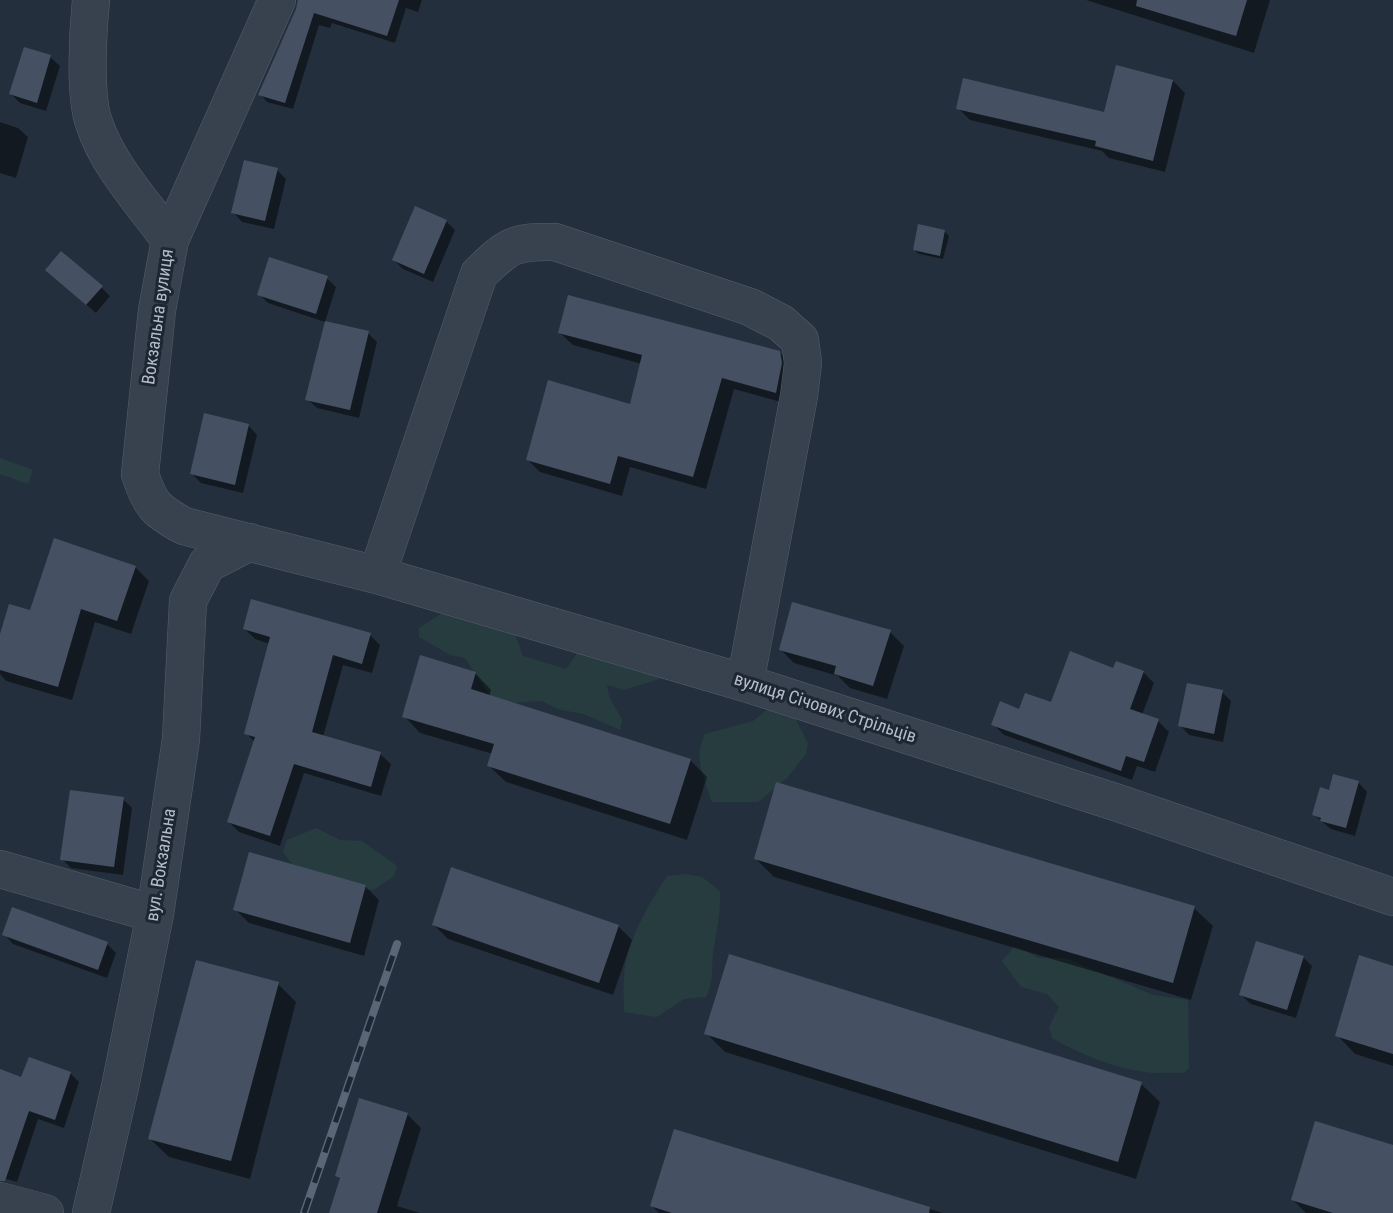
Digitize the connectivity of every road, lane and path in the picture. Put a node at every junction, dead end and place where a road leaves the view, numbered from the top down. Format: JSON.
{"nodes":[{"id":1,"x":91,"y":0,"type":"edge"},
{"id":2,"x":277,"y":0,"type":"edge"},
{"id":3,"x":170,"y":240,"type":"junction"},
{"id":4,"x":250,"y":542,"type":"junction"},
{"id":5,"x":377,"y":575,"type":"junction"},
{"id":6,"x":745,"y":683,"type":"junction"},
{"id":7,"x":0,"y":869,"type":"edge"},
{"id":8,"x":1393,"y":897,"type":"edge"},
{"id":9,"x":155,"y":914,"type":"junction"},
{"id":10,"x":0,"y":1201,"type":"edge"},
{"id":11,"x":45,"y":1213,"type":"edge"},
{"id":12,"x":91,"y":1213,"type":"edge"}],
"edges":[{"from":1,"to":3,"type":"street"},
{"from":2,"to":3,"type":"street","name":"Вокзальна вулиця"},
{"from":3,"to":4,"type":"street","name":"Вокзальна вулиця"},
{"from":4,"to":5,"type":"street","name":"вулиця Січових Стрільців"},
{"from":4,"to":9,"type":"street","name":"вул. Вокзальна"},
{"from":5,"to":6,"type":"street","name":"вулиця Січових Стрільців"},
{"from":5,"to":6,"type":"street"},
{"from":6,"to":8,"type":"street","name":"вулиця Січових Стрільців"},
{"from":7,"to":9,"type":"street"},
{"from":9,"to":12,"type":"street","name":"вул. Вокзальна"},
{"from":10,"to":11,"type":"street"}]}
